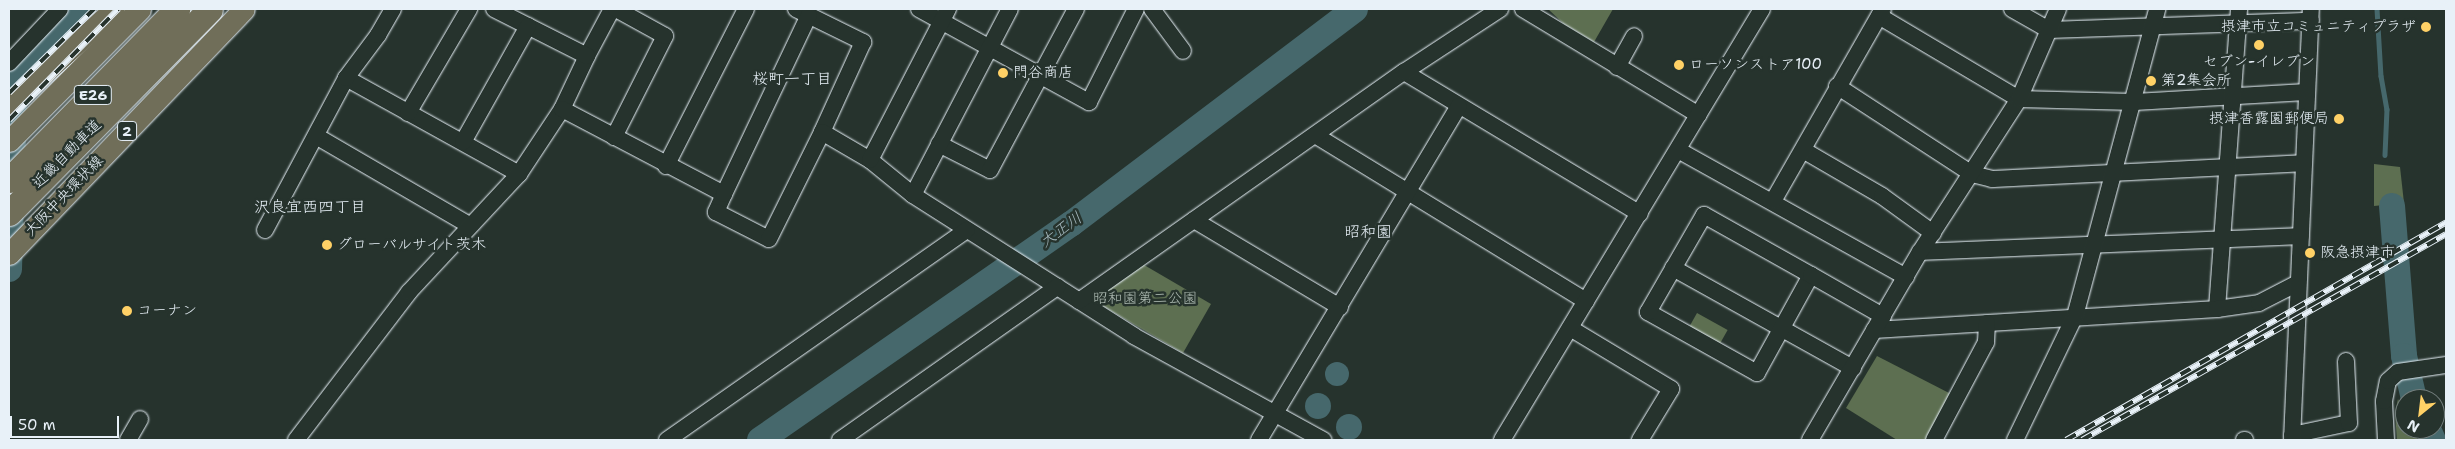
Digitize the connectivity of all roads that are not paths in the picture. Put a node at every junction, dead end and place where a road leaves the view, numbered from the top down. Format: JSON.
{"nodes":[{"id":1,"x":60,"y":9,"type":"edge"},
{"id":2,"x":114,"y":9,"type":"edge"},
{"id":3,"x":140,"y":9,"type":"edge"},
{"id":4,"x":177,"y":9,"type":"edge"},
{"id":5,"x":210,"y":9,"type":"edge"},
{"id":6,"x":244,"y":9,"type":"edge"},
{"id":7,"x":393,"y":9,"type":"edge"},
{"id":8,"x":469,"y":9,"type":"edge"},
{"id":9,"x":494,"y":9,"type":"edge"},
{"id":10,"x":612,"y":9,"type":"edge"},
{"id":11,"x":616,"y":9,"type":"edge"},
{"id":12,"x":746,"y":9,"type":"edge"},
{"id":13,"x":919,"y":9,"type":"edge"},
{"id":14,"x":1010,"y":9,"type":"edge"},
{"id":15,"x":1076,"y":9,"type":"edge"},
{"id":16,"x":1136,"y":9,"type":"edge"},
{"id":17,"x":1152,"y":9,"type":"edge"},
{"id":18,"x":1500,"y":9,"type":"edge"},
{"id":19,"x":1523,"y":9,"type":"edge"},
{"id":20,"x":1762,"y":9,"type":"edge"},
{"id":21,"x":2012,"y":9,"type":"edge"},
{"id":22,"x":2058,"y":9,"type":"edge"},
{"id":23,"x":2157,"y":9,"type":"edge"},
{"id":24,"x":2239,"y":9,"type":"edge"},
{"id":25,"x":803,"y":12,"type":"edge"},
{"id":26,"x":1881,"y":12,"type":"edge"},
{"id":27,"x":945,"y":15,"type":"edge"},
{"id":28,"x":2311,"y":15,"type":"edge"},
{"id":29,"x":2235,"y":25,"type":"junction"},
{"id":30,"x":528,"y":26,"type":"junction"},
{"id":31,"x":2153,"y":27,"type":"junction"},
{"id":32,"x":2049,"y":30,"type":"junction"},
{"id":33,"x":1634,"y":36,"type":"dead end"},
{"id":34,"x":990,"y":46,"type":"junction"},
{"id":35,"x":1184,"y":51,"type":"dead end"},
{"id":36,"x":587,"y":56,"type":"junction"},
{"id":37,"x":9,"y":63,"type":"edge"},
{"id":38,"x":1617,"y":66,"type":"junction"},
{"id":39,"x":1404,"y":72,"type":"junction"},
{"id":40,"x":1040,"y":76,"type":"junction"},
{"id":41,"x":346,"y":78,"type":"junction"},
{"id":42,"x":1837,"y":86,"type":"junction"},
{"id":43,"x":2307,"y":92,"type":"junction"},
{"id":44,"x":2232,"y":96,"type":"junction"},
{"id":45,"x":2018,"y":99,"type":"junction"},
{"id":46,"x":2134,"y":102,"type":"junction"},
{"id":47,"x":9,"y":105,"type":"edge"},
{"id":48,"x":1459,"y":106,"type":"junction"},
{"id":49,"x":562,"y":109,"type":"junction"},
{"id":50,"x":408,"y":112,"type":"junction"},
{"id":51,"x":1699,"y":115,"type":"junction"},
{"id":52,"x":822,"y":132,"type":"junction"},
{"id":53,"x":1315,"y":135,"type":"junction"},
{"id":54,"x":316,"y":136,"type":"junction"},
{"id":55,"x":614,"y":137,"type":"junction"},
{"id":56,"x":9,"y":141,"type":"edge"},
{"id":57,"x":463,"y":142,"type":"junction"},
{"id":58,"x":939,"y":144,"type":"junction"},
{"id":59,"x":1678,"y":150,"type":"junction"},
{"id":60,"x":1803,"y":150,"type":"junction"},
{"id":61,"x":870,"y":160,"type":"junction"},
{"id":62,"x":2304,"y":163,"type":"junction"},
{"id":63,"x":666,"y":166,"type":"junction"},
{"id":64,"x":2228,"y":167,"type":"junction"},
{"id":65,"x":2116,"y":173,"type":"junction"},
{"id":66,"x":519,"y":174,"type":"junction"},
{"id":67,"x":1972,"y":174,"type":"junction"},
{"id":68,"x":9,"y":180,"type":"edge"},
{"id":69,"x":1409,"y":192,"type":"junction"},
{"id":70,"x":724,"y":194,"type":"junction"},
{"id":71,"x":912,"y":194,"type":"junction"},
{"id":72,"x":1773,"y":201,"type":"junction"},
{"id":73,"x":9,"y":213,"type":"edge"},
{"id":74,"x":1640,"y":214,"type":"junction"},
{"id":75,"x":1194,"y":220,"type":"junction"},
{"id":76,"x":469,"y":225,"type":"junction"},
{"id":77,"x":265,"y":230,"type":"dead end"},
{"id":78,"x":970,"y":232,"type":"junction"},
{"id":79,"x":1933,"y":233,"type":"junction"},
{"id":80,"x":2301,"y":236,"type":"junction"},
{"id":81,"x":2222,"y":239,"type":"junction"},
{"id":82,"x":2096,"y":244,"type":"junction"},
{"id":83,"x":1920,"y":252,"type":"junction"},
{"id":84,"x":9,"y":254,"type":"edge"},
{"id":85,"x":1673,"y":268,"type":"junction"},
{"id":86,"x":1811,"y":275,"type":"junction"},
{"id":87,"x":1906,"y":277,"type":"junction"},
{"id":88,"x":2298,"y":283,"type":"junction"},
{"id":89,"x":1056,"y":286,"type":"junction"},
{"id":90,"x":1079,"y":301,"type":"junction"},
{"id":91,"x":1586,"y":301,"type":"junction"},
{"id":92,"x":1340,"y":307,"type":"junction"},
{"id":93,"x":2218,"y":309,"type":"junction"},
{"id":94,"x":2075,"y":316,"type":"junction"},
{"id":95,"x":1879,"y":323,"type":"junction"},
{"id":96,"x":1987,"y":323,"type":"junction"},
{"id":97,"x":1570,"y":328,"type":"junction"},
{"id":98,"x":1782,"y":328,"type":"junction"},
{"id":99,"x":2346,"y":361,"type":"dead end"},
{"id":100,"x":2446,"y":364,"type":"edge"},
{"id":101,"x":1853,"y":368,"type":"junction"},
{"id":102,"x":1276,"y":412,"type":"junction"},
{"id":103,"x":140,"y":419,"type":"dead end"},
{"id":104,"x":2292,"y":438,"type":"edge"},
{"id":105,"x":128,"y":440,"type":"edge"},
{"id":106,"x":296,"y":440,"type":"edge"},
{"id":107,"x":667,"y":440,"type":"edge"},
{"id":108,"x":840,"y":440,"type":"edge"},
{"id":109,"x":1259,"y":440,"type":"edge"},
{"id":110,"x":1323,"y":440,"type":"edge"},
{"id":111,"x":1502,"y":440,"type":"edge"},
{"id":112,"x":1640,"y":440,"type":"edge"},
{"id":113,"x":1810,"y":440,"type":"edge"},
{"id":114,"x":1934,"y":440,"type":"edge"},
{"id":115,"x":2015,"y":440,"type":"edge"},
{"id":116,"x":2386,"y":440,"type":"edge"}],
"edges":[{"from":1,"to":37,"type":"street"},
{"from":2,"to":47,"type":"main road"},
{"from":3,"to":56,"type":"main road"},
{"from":4,"to":68,"type":"highway","name":"近畿自動車道","number":"E26"},
{"from":5,"to":73,"type":"highway","name":"近畿自動車道","number":"E26"},
{"from":6,"to":84,"type":"main road","name":"大阪中央環状線","number":"2"},
{"from":7,"to":41,"type":"street"},
{"from":8,"to":50,"type":"street"},
{"from":9,"to":30,"type":"street"},
{"from":10,"to":36,"type":"street"},
{"from":11,"to":55,"type":"street"},
{"from":12,"to":63,"type":"street"},
{"from":13,"to":27,"type":"street"},
{"from":14,"to":34,"type":"street"},
{"from":15,"to":40,"type":"street"},
{"from":16,"to":40,"type":"street"},
{"from":17,"to":35,"type":"street"},
{"from":18,"to":39,"type":"street"},
{"from":19,"to":38,"type":"street"},
{"from":20,"to":51,"type":"street"},
{"from":21,"to":32,"type":"street"},
{"from":22,"to":32,"type":"street"},
{"from":23,"to":31,"type":"street"},
{"from":24,"to":29,"type":"street"},
{"from":25,"to":52,"type":"street"},
{"from":25,"to":70,"type":"street"},
{"from":26,"to":42,"type":"street"},
{"from":26,"to":45,"type":"street"},
{"from":27,"to":34,"type":"street"},
{"from":27,"to":61,"type":"street"},
{"from":28,"to":29,"type":"street"},
{"from":28,"to":43,"type":"street"},
{"from":29,"to":31,"type":"street"},
{"from":29,"to":44,"type":"street"},
{"from":30,"to":36,"type":"street"},
{"from":30,"to":57,"type":"street"},
{"from":31,"to":32,"type":"street"},
{"from":31,"to":46,"type":"street"},
{"from":32,"to":45,"type":"street"},
{"from":33,"to":38,"type":"street"},
{"from":34,"to":40,"type":"street"},
{"from":34,"to":58,"type":"street"},
{"from":36,"to":49,"type":"street"},
{"from":38,"to":51,"type":"street"},
{"from":39,"to":48,"type":"street"},
{"from":39,"to":53,"type":"street"},
{"from":40,"to":58,"type":"street"},
{"from":41,"to":50,"type":"street"},
{"from":41,"to":54,"type":"street"},
{"from":42,"to":60,"type":"street"},
{"from":42,"to":67,"type":"street"},
{"from":43,"to":44,"type":"street"},
{"from":43,"to":62,"type":"street"},
{"from":44,"to":46,"type":"street"},
{"from":44,"to":64,"type":"street"},
{"from":45,"to":46,"type":"street"},
{"from":45,"to":67,"type":"street"},
{"from":46,"to":65,"type":"street"},
{"from":48,"to":69,"type":"street"},
{"from":48,"to":74,"type":"street"},
{"from":49,"to":55,"type":"street"},
{"from":49,"to":66,"type":"street"},
{"from":50,"to":57,"type":"street"},
{"from":51,"to":59,"type":"street"},
{"from":52,"to":61,"type":"street"},
{"from":52,"to":70,"type":"street"},
{"from":53,"to":69,"type":"street"},
{"from":53,"to":75,"type":"street"},
{"from":54,"to":76,"type":"street"},
{"from":54,"to":77,"type":"street"},
{"from":55,"to":63,"type":"street"},
{"from":57,"to":66,"type":"street"},
{"from":58,"to":71,"type":"street"},
{"from":59,"to":72,"type":"street"},
{"from":59,"to":74,"type":"street"},
{"from":60,"to":72,"type":"street"},
{"from":60,"to":79,"type":"street"},
{"from":61,"to":71,"type":"street"},
{"from":62,"to":64,"type":"street"},
{"from":62,"to":80,"type":"street"},
{"from":63,"to":70,"type":"street"},
{"from":64,"to":65,"type":"street"},
{"from":64,"to":81,"type":"street"},
{"from":65,"to":67,"type":"street"},
{"from":65,"to":82,"type":"street"},
{"from":66,"to":76,"type":"street"},
{"from":67,"to":79,"type":"street"},
{"from":69,"to":91,"type":"street"},
{"from":69,"to":92,"type":"street"},
{"from":71,"to":78,"type":"street"},
{"from":72,"to":87,"type":"street"},
{"from":74,"to":91,"type":"street"},
{"from":75,"to":90,"type":"street"},
{"from":75,"to":92,"type":"street"},
{"from":76,"to":106,"type":"street"},
{"from":78,"to":89,"type":"street"},
{"from":78,"to":107,"type":"street"},
{"from":79,"to":83,"type":"street"},
{"from":80,"to":81,"type":"street"},
{"from":80,"to":88,"type":"street"},
{"from":81,"to":82,"type":"street"},
{"from":81,"to":93,"type":"street"},
{"from":82,"to":83,"type":"street"},
{"from":82,"to":94,"type":"street"},
{"from":83,"to":87,"type":"street"},
{"from":85,"to":86,"type":"street"},
{"from":85,"to":98,"type":"street"},
{"from":85,"to":98,"type":"street"},
{"from":86,"to":95,"type":"street"},
{"from":86,"to":98,"type":"street"},
{"from":87,"to":95,"type":"street"},
{"from":88,"to":93,"type":"street"},
{"from":88,"to":104,"type":"street"},
{"from":89,"to":90,"type":"street"},
{"from":89,"to":108,"type":"street"},
{"from":90,"to":102,"type":"street"},
{"from":91,"to":97,"type":"street"},
{"from":92,"to":102,"type":"street"},
{"from":93,"to":94,"type":"street"},
{"from":94,"to":96,"type":"street"},
{"from":94,"to":115,"type":"street"},
{"from":95,"to":96,"type":"street"},
{"from":95,"to":101,"type":"street"},
{"from":96,"to":114,"type":"street"},
{"from":97,"to":111,"type":"street"},
{"from":97,"to":112,"type":"street"},
{"from":98,"to":101,"type":"street"},
{"from":99,"to":104,"type":"street"},
{"from":100,"to":116,"type":"street"},
{"from":101,"to":113,"type":"street"},
{"from":102,"to":109,"type":"street"},
{"from":102,"to":110,"type":"street"},
{"from":103,"to":105,"type":"street"}]}
